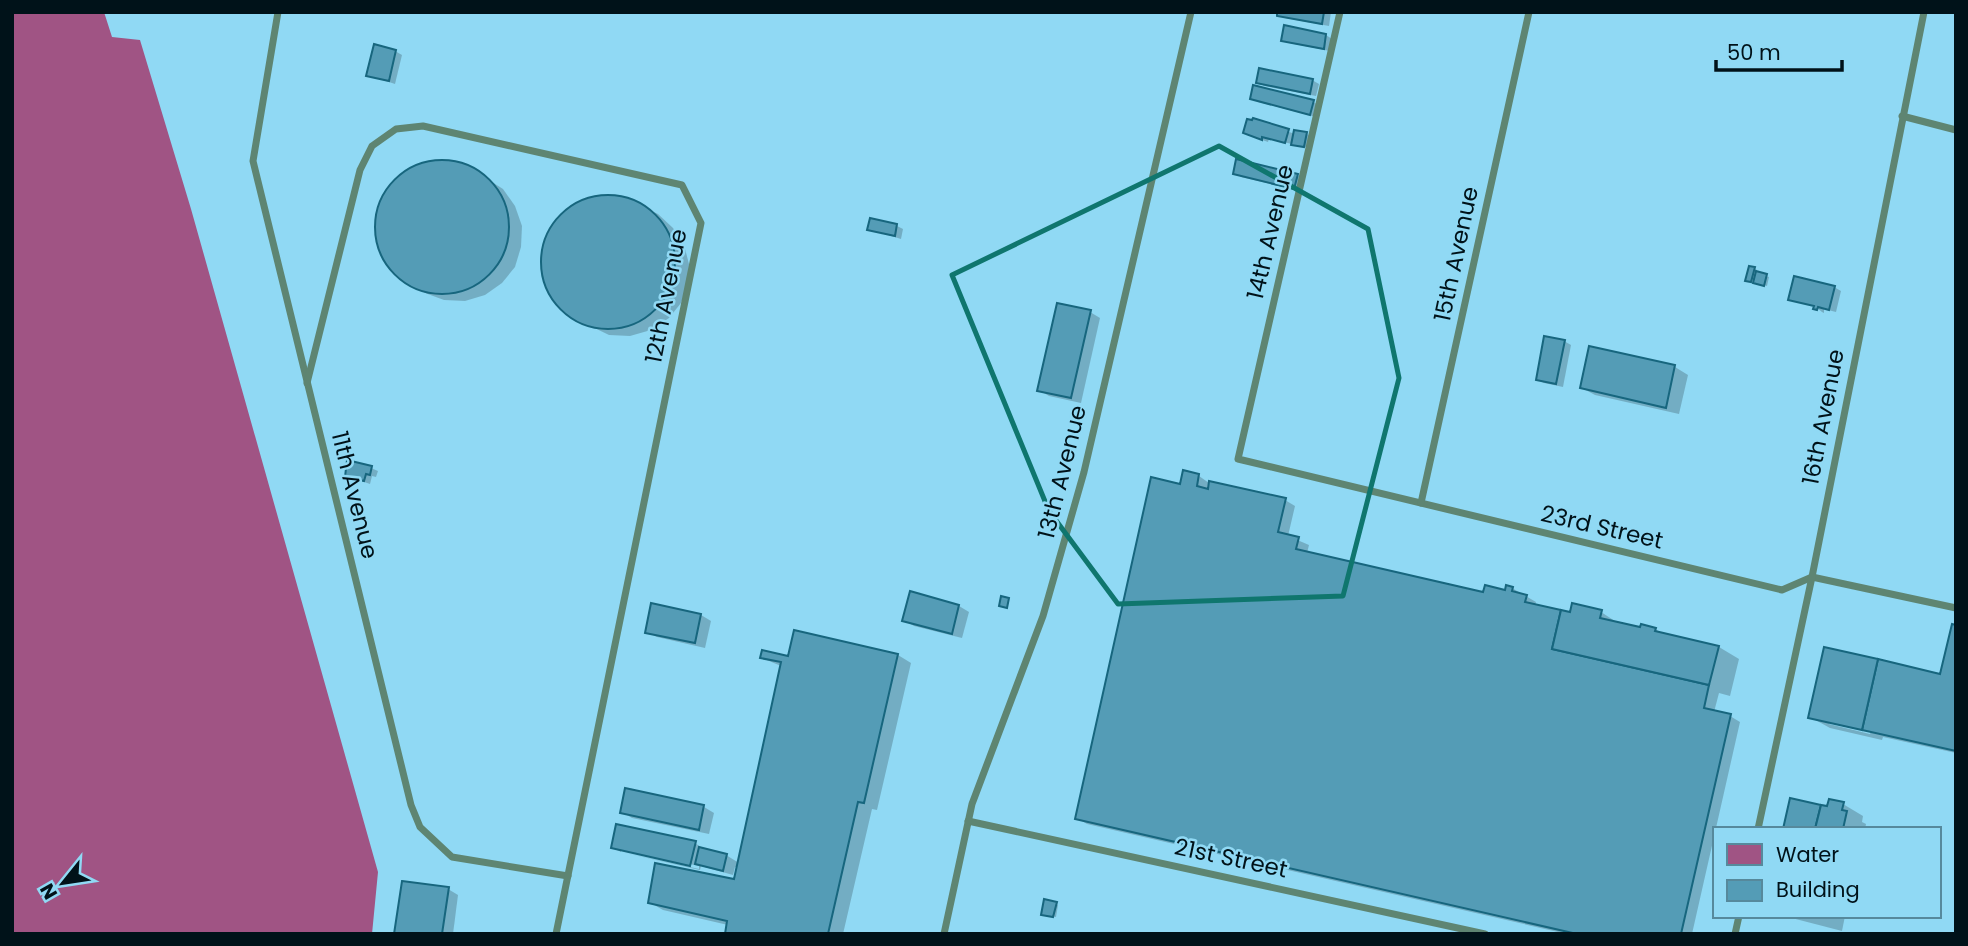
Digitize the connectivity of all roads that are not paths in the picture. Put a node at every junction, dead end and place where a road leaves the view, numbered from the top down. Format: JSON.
{"nodes":[{"id":1,"x":278,"y":12,"type":"edge"},
{"id":2,"x":1191,"y":12,"type":"edge"},
{"id":3,"x":1340,"y":12,"type":"edge"},
{"id":4,"x":1529,"y":12,"type":"edge"},
{"id":5,"x":1924,"y":12,"type":"edge"},
{"id":6,"x":1902,"y":116,"type":"junction"},
{"id":7,"x":1956,"y":130,"type":"edge"},
{"id":8,"x":307,"y":383,"type":"junction"},
{"id":9,"x":1238,"y":459,"type":"joint"},
{"id":10,"x":1421,"y":503,"type":"junction"},
{"id":11,"x":1812,"y":578,"type":"junction"},
{"id":12,"x":1956,"y":608,"type":"edge"},
{"id":13,"x":968,"y":821,"type":"junction"},
{"id":14,"x":1758,"y":827,"type":"edge"},
{"id":15,"x":568,"y":876,"type":"junction"},
{"id":16,"x":556,"y":934,"type":"edge"},
{"id":17,"x":944,"y":934,"type":"edge"},
{"id":18,"x":1485,"y":934,"type":"edge"}],
"edges":[{"from":1,"to":8,"type":"lane","name":"11th Avenue"},
{"from":2,"to":13,"type":"lane","name":"13th Avenue"},
{"from":3,"to":9,"type":"lane","name":"14th Avenue"},
{"from":4,"to":10,"type":"lane","name":"15th Avenue"},
{"from":5,"to":6,"type":"lane","name":"16th Avenue"},
{"from":6,"to":7,"type":"lane"},
{"from":6,"to":11,"type":"lane","name":"16th Avenue"},
{"from":8,"to":15,"type":"lane","name":"11th Avenue"},
{"from":8,"to":15,"type":"lane","name":"12th Avenue"},
{"from":9,"to":10,"type":"lane","name":"23rd Street"},
{"from":10,"to":11,"type":"lane","name":"23rd Street"},
{"from":11,"to":12,"type":"lane"},
{"from":11,"to":14,"type":"lane","name":"16th Avenue"},
{"from":13,"to":17,"type":"lane","name":"13th Avenue"},
{"from":13,"to":18,"type":"lane","name":"21st Street"},
{"from":15,"to":16,"type":"lane","name":"12th Avenue"}]}
